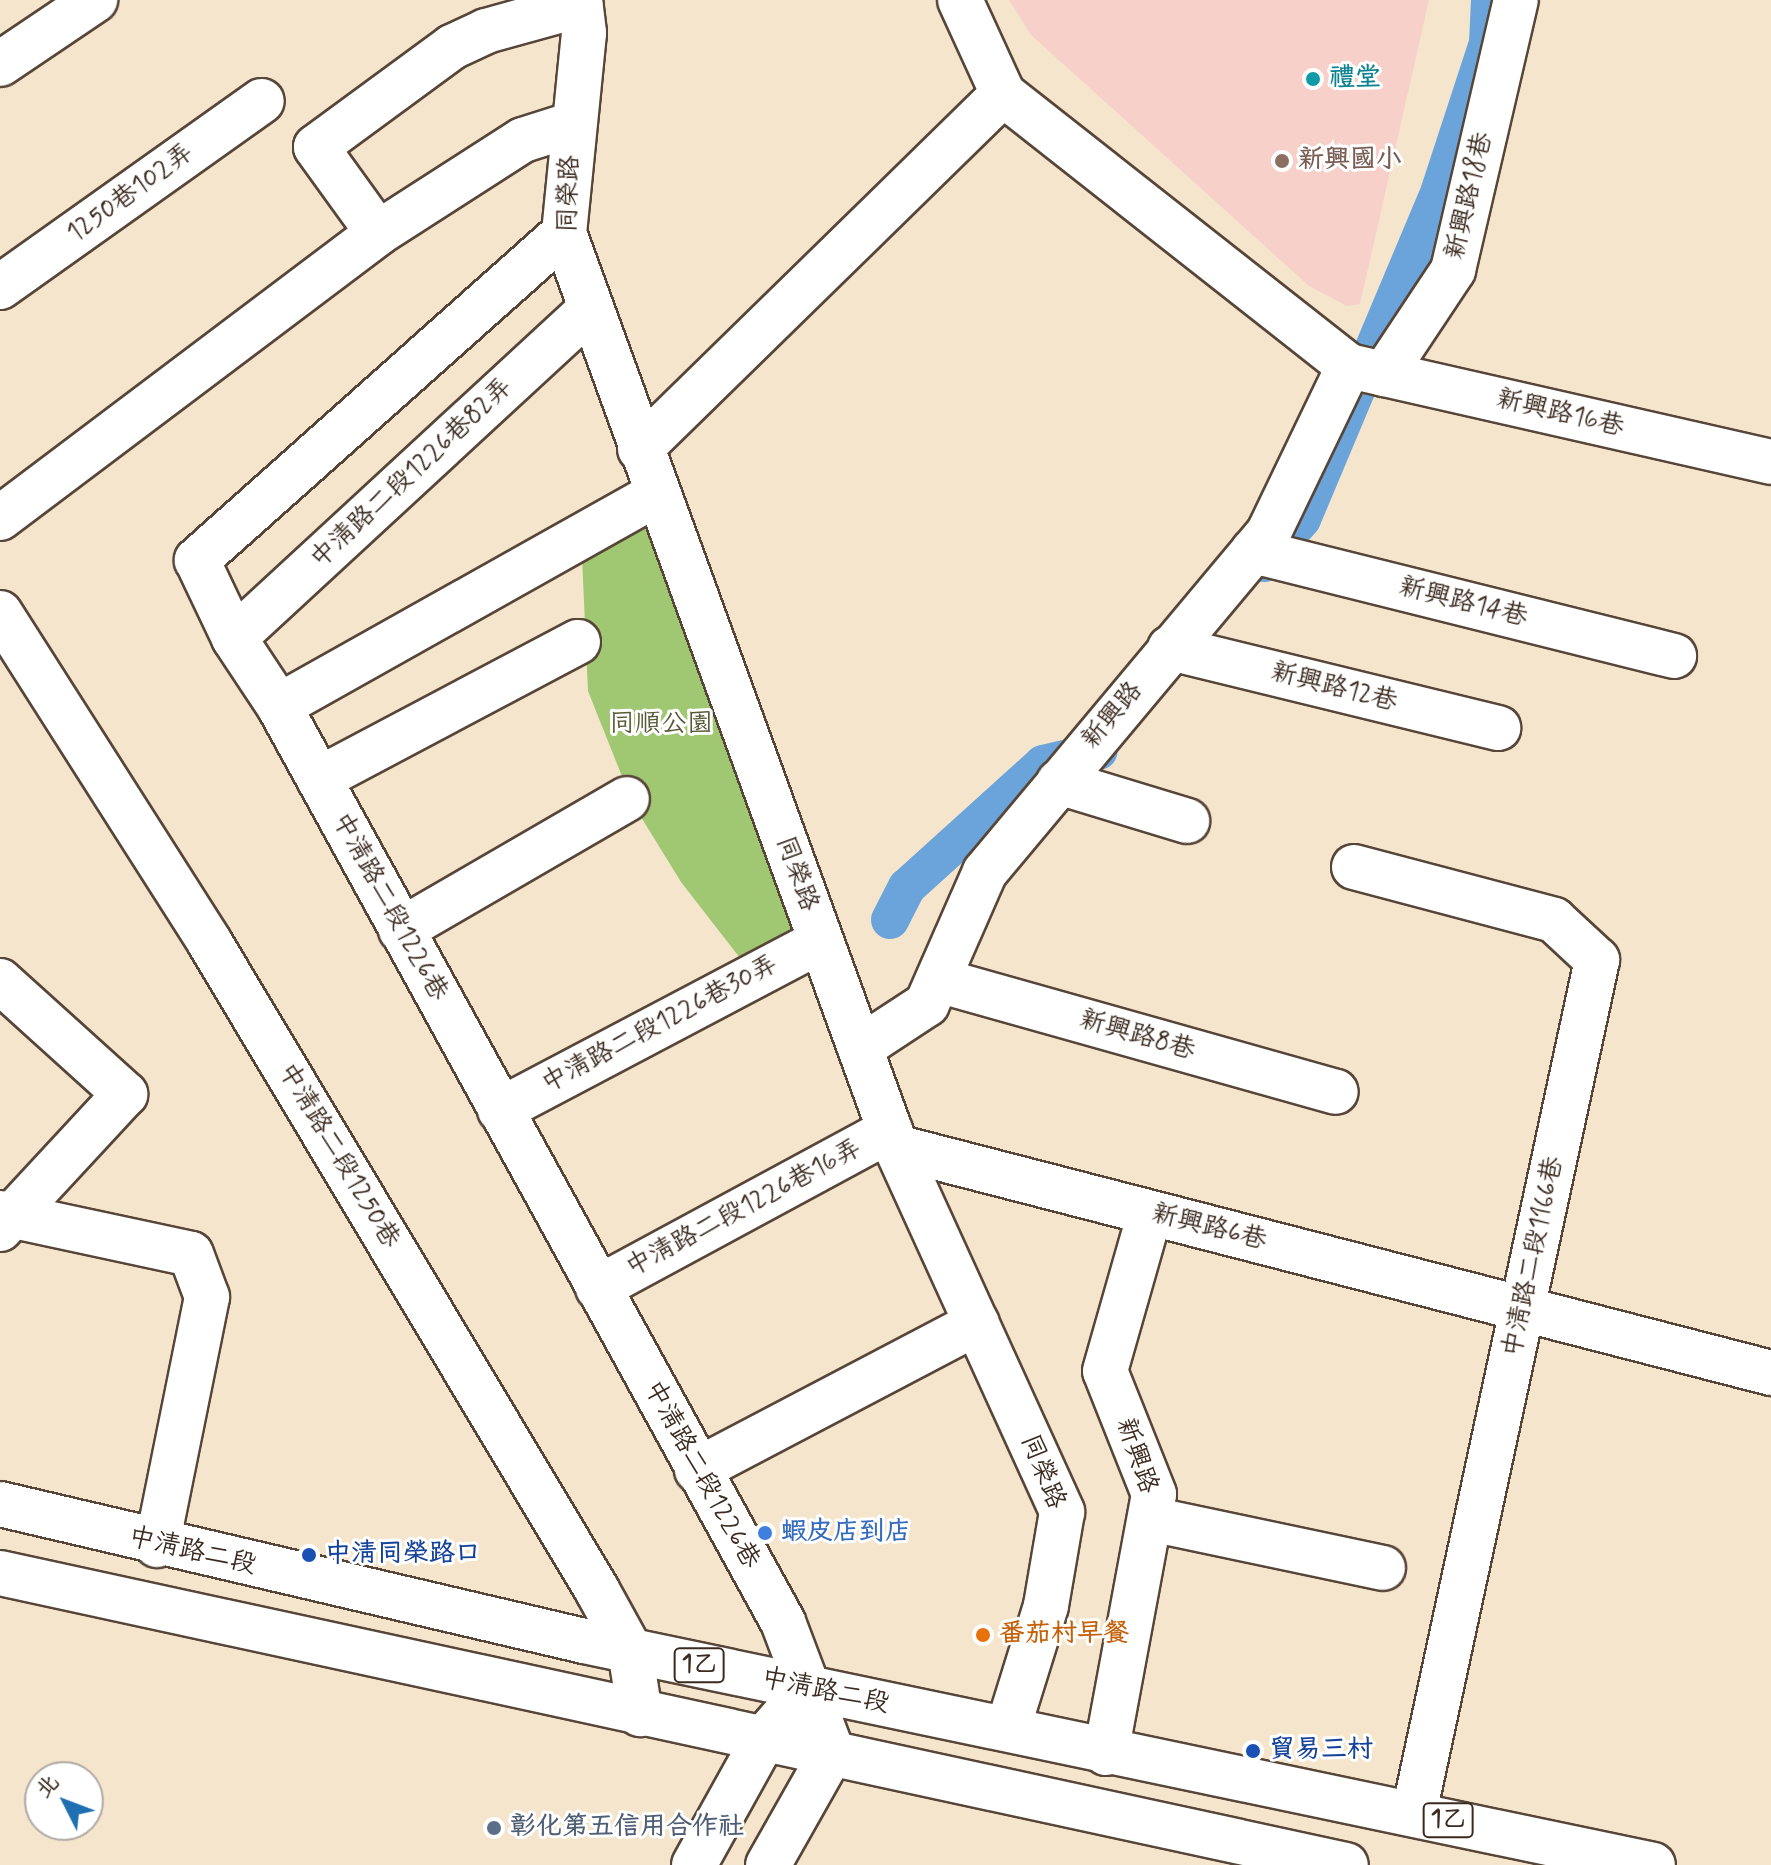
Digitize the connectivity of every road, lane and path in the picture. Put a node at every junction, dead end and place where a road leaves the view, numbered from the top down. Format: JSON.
{"nodes":[{"id":1,"x":95,"y":0,"type":"edge"},
{"id":2,"x":960,"y":0,"type":"edge"},
{"id":3,"x":1516,"y":0,"type":"edge"},
{"id":4,"x":580,"y":3,"type":"edge"},
{"id":5,"x":0,"y":64,"type":"edge"},
{"id":6,"x":1003,"y":94,"type":"junction"},
{"id":7,"x":262,"y":101,"type":"dead end"},
{"id":8,"x":573,"y":124,"type":"junction"},
{"id":9,"x":378,"y":233,"type":"junction"},
{"id":10,"x":564,"y":233,"type":"junction"},
{"id":11,"x":0,"y":287,"type":"edge"},
{"id":12,"x":589,"y":310,"type":"junction"},
{"id":13,"x":1366,"y":370,"type":"junction"},
{"id":14,"x":640,"y":449,"type":"junction"},
{"id":15,"x":1771,"y":462,"type":"edge"},
{"id":16,"x":657,"y":494,"type":"junction"},
{"id":17,"x":0,"y":518,"type":"edge"},
{"id":18,"x":1253,"y":551,"type":"junction"},
{"id":19,"x":0,"y":613,"type":"edge"},
{"id":20,"x":234,"y":638,"type":"junction"},
{"id":21,"x":578,"y":642,"type":"dead end"},
{"id":22,"x":1170,"y":648,"type":"junction"},
{"id":23,"x":1674,"y":656,"type":"dead end"},
{"id":24,"x":16,"y":665,"type":"edge"},
{"id":25,"x":279,"y":706,"type":"junction"},
{"id":26,"x":1498,"y":728,"type":"dead end"},
{"id":27,"x":319,"y":779,"type":"junction"},
{"id":28,"x":1059,"y":782,"type":"junction"},
{"id":29,"x":627,"y":799,"type":"dead end"},
{"id":30,"x":1187,"y":821,"type":"dead end"},
{"id":31,"x":1354,"y":867,"type":"dead end"},
{"id":32,"x":401,"y":930,"type":"junction"},
{"id":33,"x":820,"y":941,"type":"junction"},
{"id":34,"x":938,"y":980,"type":"junction"},
{"id":35,"x":0,"y":981,"type":"edge"},
{"id":36,"x":860,"y":1048,"type":"junction"},
{"id":37,"x":1336,"y":1092,"type":"dead end"},
{"id":38,"x":500,"y":1110,"type":"junction"},
{"id":39,"x":893,"y":1138,"type":"junction"},
{"id":40,"x":1150,"y":1213,"type":"junction"},
{"id":41,"x":4,"y":1219,"type":"edge"},
{"id":42,"x":598,"y":1288,"type":"junction"},
{"id":43,"x":1523,"y":1308,"type":"junction"},
{"id":44,"x":977,"y":1323,"type":"junction"},
{"id":45,"x":1771,"y":1373,"type":"edge"},
{"id":46,"x":697,"y":1470,"type":"junction"},
{"id":47,"x":0,"y":1504,"type":"edge"},
{"id":48,"x":1151,"y":1519,"type":"junction"},
{"id":49,"x":157,"y":1545,"type":"junction"},
{"id":50,"x":1383,"y":1568,"type":"dead end"},
{"id":51,"x":0,"y":1573,"type":"edge"},
{"id":52,"x":630,"y":1650,"type":"junction"},
{"id":53,"x":807,"y":1689,"type":"junction"},
{"id":54,"x":640,"y":1714,"type":"junction"},
{"id":55,"x":1008,"y":1728,"type":"junction"},
{"id":56,"x":765,"y":1737,"type":"junction"},
{"id":57,"x":832,"y":1752,"type":"junction"},
{"id":58,"x":1106,"y":1753,"type":"junction"},
{"id":59,"x":1414,"y":1813,"type":"junction"},
{"id":60,"x":694,"y":1865,"type":"edge"},
{"id":61,"x":768,"y":1865,"type":"edge"},
{"id":62,"x":1346,"y":1865,"type":"edge"},
{"id":63,"x":1653,"y":1865,"type":"edge"}],
"edges":[{"from":1,"to":5,"type":"street"},
{"from":2,"to":6,"type":"street"},
{"from":3,"to":13,"type":"street","name":"新興路18巷"},
{"from":4,"to":8,"type":"street","name":"同榮路"},
{"from":4,"to":9,"type":"street"},
{"from":6,"to":13,"type":"street"},
{"from":6,"to":14,"type":"street"},
{"from":7,"to":11,"type":"street","name":"1250巷102弄"},
{"from":8,"to":9,"type":"street"},
{"from":8,"to":10,"type":"street","name":"同榮路"},
{"from":9,"to":17,"type":"street"},
{"from":10,"to":12,"type":"street","name":"同榮路"},
{"from":10,"to":20,"type":"street","name":"中清路二段1226巷"},
{"from":12,"to":14,"type":"street","name":"同榮路"},
{"from":12,"to":20,"type":"street","name":"中清路二段1226巷82弄"},
{"from":13,"to":15,"type":"street","name":"新興路16巷"},
{"from":13,"to":18,"type":"street","name":"新興路"},
{"from":14,"to":16,"type":"street","name":"同榮路"},
{"from":16,"to":25,"type":"street"},
{"from":16,"to":33,"type":"street","name":"同榮路"},
{"from":18,"to":22,"type":"street","name":"新興路"},
{"from":18,"to":23,"type":"street","name":"新興路14巷"},
{"from":19,"to":24,"type":"street","name":"中清路二段1250巷"},
{"from":20,"to":25,"type":"street","name":"中清路二段1226巷"},
{"from":21,"to":27,"type":"street"},
{"from":22,"to":26,"type":"street","name":"新興路12巷"},
{"from":22,"to":28,"type":"street","name":"新興路"},
{"from":24,"to":52,"type":"street","name":"中清路二段1250巷"},
{"from":25,"to":27,"type":"street","name":"中清路二段1226巷"},
{"from":27,"to":32,"type":"street","name":"中清路二段1226巷"},
{"from":28,"to":30,"type":"street"},
{"from":28,"to":34,"type":"street","name":"新興路"},
{"from":29,"to":32,"type":"street"},
{"from":31,"to":43,"type":"street","name":"中清路二段1166巷"},
{"from":32,"to":38,"type":"street","name":"中清路二段1226巷"},
{"from":33,"to":36,"type":"street","name":"同榮路"},
{"from":33,"to":38,"type":"street","name":"中清路二段1226巷30弄"},
{"from":34,"to":36,"type":"street","name":"新興路"},
{"from":34,"to":37,"type":"street","name":"新興路8巷"},
{"from":35,"to":41,"type":"street"},
{"from":36,"to":39,"type":"street","name":"同榮路"},
{"from":38,"to":42,"type":"street","name":"中清路二段1226巷"},
{"from":39,"to":40,"type":"street","name":"新興路6巷"},
{"from":39,"to":42,"type":"street","name":"中清路二段1226巷16弄"},
{"from":39,"to":44,"type":"street","name":"同榮路"},
{"from":40,"to":43,"type":"street","name":"新興路6巷"},
{"from":40,"to":48,"type":"street","name":"新興路"},
{"from":41,"to":49,"type":"street"},
{"from":42,"to":46,"type":"street","name":"中清路二段1226巷"},
{"from":43,"to":45,"type":"street","name":"新興路6巷"},
{"from":43,"to":59,"type":"street","name":"中清路二段1166巷"},
{"from":44,"to":46,"type":"street"},
{"from":44,"to":55,"type":"street","name":"同榮路"},
{"from":46,"to":53,"type":"street","name":"中清路二段1226巷"},
{"from":47,"to":49,"type":"street","name":"中清路二段","number":"1乙"},
{"from":48,"to":50,"type":"street"},
{"from":48,"to":58,"type":"street","name":"新興路"},
{"from":49,"to":52,"type":"street","name":"中清路二段","number":"1乙"},
{"from":51,"to":54,"type":"street","number":"1乙"},
{"from":52,"to":53,"type":"street","name":"中清路二段","number":"1乙"},
{"from":52,"to":54,"type":"street","name":"中清路二段1250巷"},
{"from":53,"to":55,"type":"street","name":"中清路二段","number":"1乙"},
{"from":53,"to":56,"type":"street"},
{"from":53,"to":57,"type":"street","name":"中清路二段1226巷"},
{"from":54,"to":56,"type":"street","number":"1乙"},
{"from":55,"to":58,"type":"street","name":"中清路二段","number":"1乙"},
{"from":56,"to":57,"type":"street","number":"1乙"},
{"from":56,"to":60,"type":"street"},
{"from":57,"to":61,"type":"street"},
{"from":57,"to":62,"type":"street","number":"1乙"},
{"from":58,"to":59,"type":"street","name":"中清路二段","number":"1乙"},
{"from":59,"to":63,"type":"street","name":"中清路二段","number":"1乙"}]}
